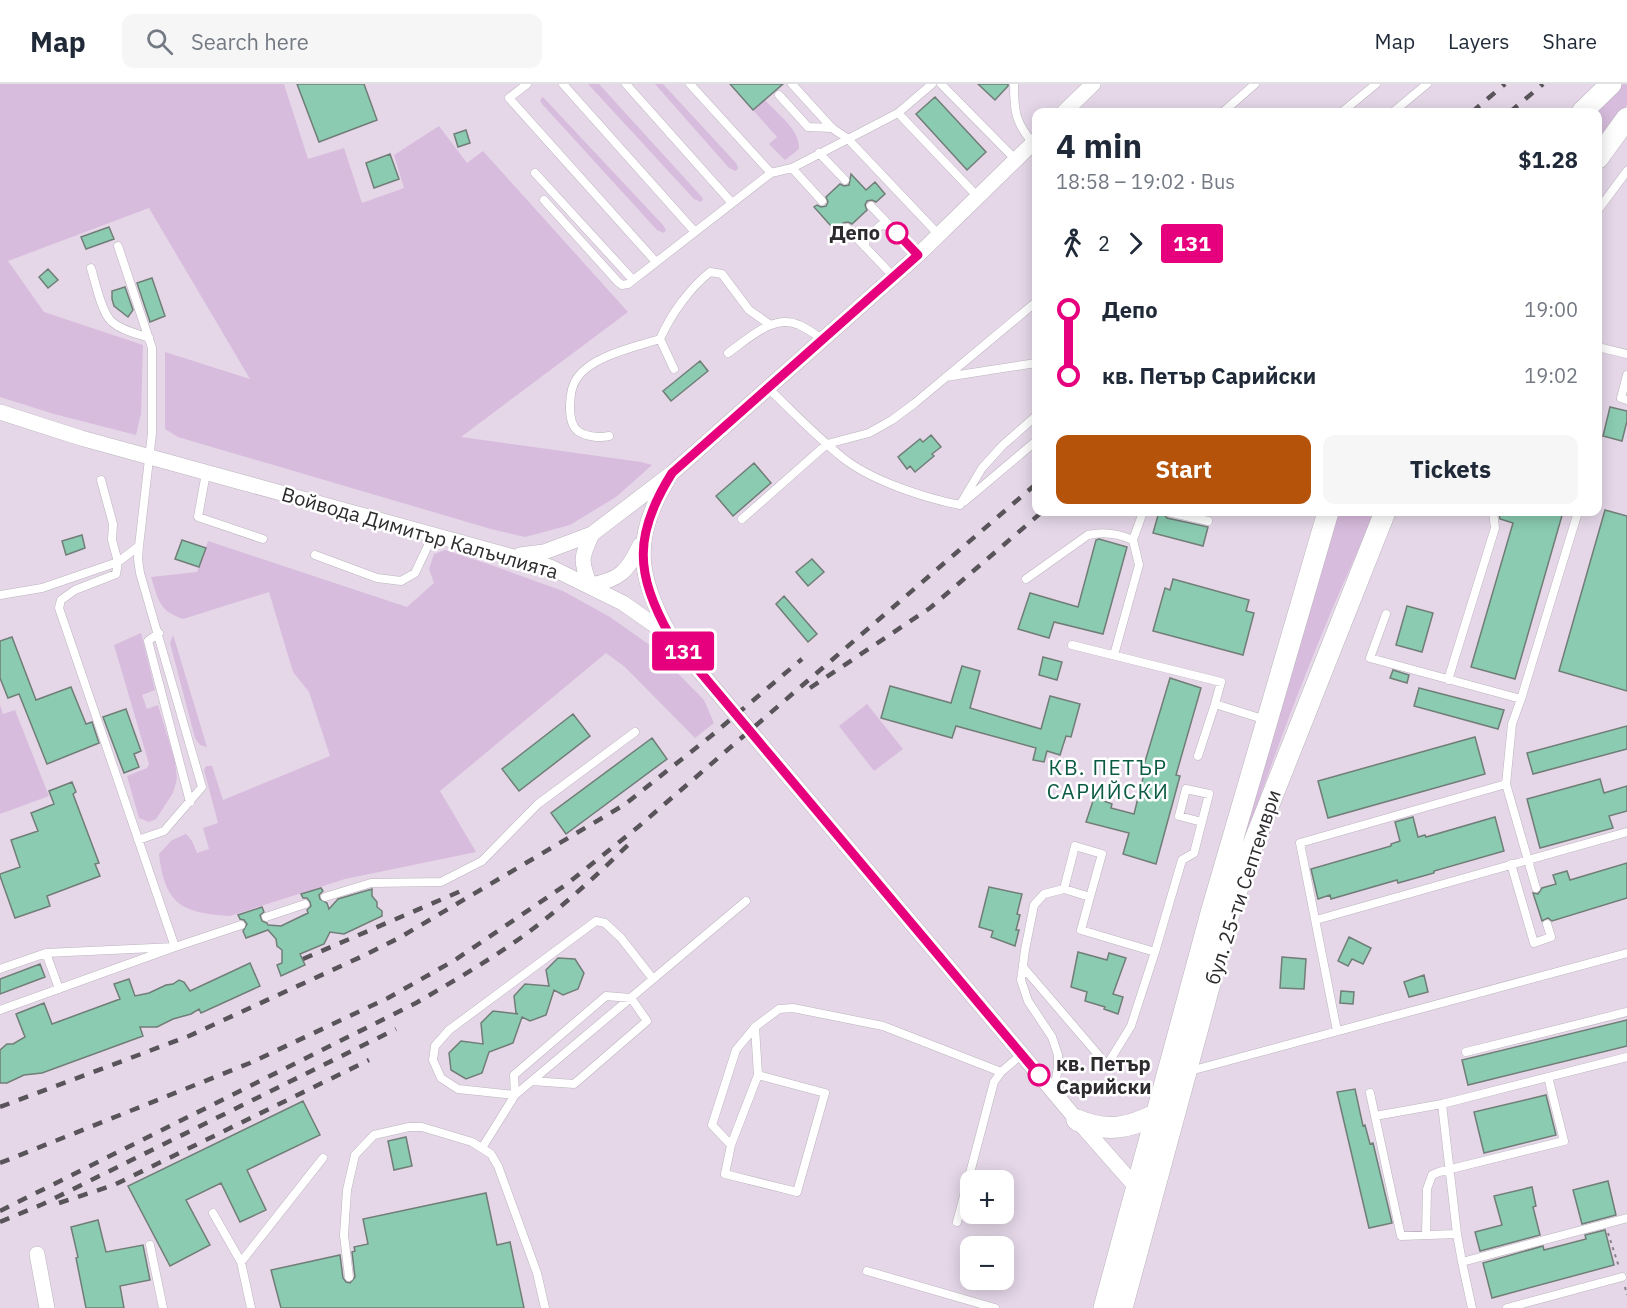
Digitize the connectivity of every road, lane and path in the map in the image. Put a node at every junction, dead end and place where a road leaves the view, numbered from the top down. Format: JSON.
{"nodes":[{"id":1,"x":527,"y":84,"type":"edge"},
{"id":2,"x":562,"y":84,"type":"edge"},
{"id":3,"x":626,"y":84,"type":"edge"},
{"id":4,"x":690,"y":84,"type":"edge"},
{"id":5,"x":792,"y":84,"type":"edge"},
{"id":6,"x":932,"y":84,"type":"edge"},
{"id":7,"x":941,"y":84,"type":"edge"},
{"id":8,"x":1014,"y":84,"type":"edge"},
{"id":9,"x":1093,"y":84,"type":"edge"},
{"id":10,"x":1255,"y":84,"type":"edge"},
{"id":11,"x":1376,"y":84,"type":"edge"},
{"id":12,"x":1426,"y":84,"type":"edge"},
{"id":13,"x":1611,"y":84,"type":"edge"},
{"id":14,"x":779,"y":95,"type":"dead end"},
{"id":15,"x":1068,"y":108,"type":"edge"},
{"id":16,"x":1228,"y":108,"type":"edge"},
{"id":17,"x":1347,"y":108,"type":"edge"},
{"id":18,"x":1398,"y":108,"type":"edge"},
{"id":19,"x":1586,"y":108,"type":"edge"},
{"id":20,"x":898,"y":113,"type":"junction"},
{"id":21,"x":1627,"y":118,"type":"edge"},
{"id":22,"x":832,"y":128,"type":"junction"},
{"id":23,"x":848,"y":139,"type":"junction"},
{"id":24,"x":1032,"y":139,"type":"edge"},
{"id":25,"x":1032,"y":145,"type":"edge"},
{"id":26,"x":1602,"y":152,"type":"edge"},
{"id":27,"x":819,"y":153,"type":"junction"},
{"id":28,"x":1016,"y":160,"type":"junction"},
{"id":29,"x":792,"y":168,"type":"junction"},
{"id":30,"x":1627,"y":171,"type":"edge"},
{"id":31,"x":535,"y":173,"type":"dead end"},
{"id":32,"x":771,"y":173,"type":"junction"},
{"id":33,"x":845,"y":180,"type":"dead end"},
{"id":34,"x":978,"y":197,"type":"junction"},
{"id":35,"x":544,"y":200,"type":"dead end"},
{"id":36,"x":822,"y":201,"type":"dead end"},
{"id":37,"x":732,"y":203,"type":"junction"},
{"id":38,"x":1602,"y":205,"type":"edge"},
{"id":39,"x":871,"y":207,"type":"dead end"},
{"id":40,"x":890,"y":226,"type":"junction"},
{"id":41,"x":847,"y":228,"type":"dead end"},
{"id":42,"x":695,"y":232,"type":"junction"},
{"id":43,"x":939,"y":235,"type":"junction"},
{"id":44,"x":118,"y":246,"type":"dead end"},
{"id":45,"x":865,"y":247,"type":"junction"},
{"id":46,"x":918,"y":255,"type":"junction"},
{"id":47,"x":656,"y":262,"type":"junction"},
{"id":48,"x":91,"y":268,"type":"dead end"},
{"id":49,"x":894,"y":277,"type":"junction"},
{"id":50,"x":633,"y":280,"type":"junction"},
{"id":51,"x":1032,"y":305,"type":"edge"},
{"id":52,"x":769,"y":324,"type":"junction"},
{"id":53,"x":149,"y":338,"type":"junction"},
{"id":54,"x":660,"y":339,"type":"junction"},
{"id":55,"x":824,"y":340,"type":"junction"},
{"id":56,"x":1602,"y":348,"type":"edge"},
{"id":57,"x":728,"y":352,"type":"dead end"},
{"id":58,"x":1627,"y":354,"type":"edge"},
{"id":59,"x":1032,"y":364,"type":"edge"},
{"id":60,"x":674,"y":369,"type":"dead end"},
{"id":61,"x":1627,"y":375,"type":"edge"},
{"id":62,"x":946,"y":377,"type":"junction"},
{"id":63,"x":768,"y":388,"type":"junction"},
{"id":64,"x":1627,"y":400,"type":"edge"},
{"id":65,"x":0,"y":412,"type":"edge"},
{"id":66,"x":1032,"y":420,"type":"edge"},
{"id":67,"x":609,"y":436,"type":"dead end"},
{"id":68,"x":827,"y":444,"type":"junction"},
{"id":69,"x":1032,"y":444,"type":"edge"},
{"id":70,"x":150,"y":457,"type":"junction"},
{"id":71,"x":206,"y":472,"type":"junction"},
{"id":72,"x":672,"y":473,"type":"junction"},
{"id":73,"x":101,"y":480,"type":"dead end"},
{"id":74,"x":960,"y":506,"type":"junction"},
{"id":75,"x":1142,"y":516,"type":"edge"},
{"id":76,"x":1185,"y":516,"type":"edge"},
{"id":77,"x":1327,"y":516,"type":"edge"},
{"id":78,"x":1383,"y":516,"type":"edge"},
{"id":79,"x":1494,"y":516,"type":"edge"},
{"id":80,"x":1577,"y":516,"type":"edge"},
{"id":81,"x":742,"y":519,"type":"dead end"},
{"id":82,"x":1208,"y":521,"type":"dead end"},
{"id":83,"x":592,"y":534,"type":"junction"},
{"id":84,"x":433,"y":535,"type":"junction"},
{"id":85,"x":644,"y":537,"type":"junction"},
{"id":86,"x":263,"y":538,"type":"dead end"},
{"id":87,"x":1134,"y":540,"type":"junction"},
{"id":88,"x":139,"y":546,"type":"junction"},
{"id":89,"x":315,"y":555,"type":"dead end"},
{"id":90,"x":511,"y":556,"type":"junction"},
{"id":91,"x":118,"y":562,"type":"junction"},
{"id":92,"x":1026,"y":579,"type":"dead end"},
{"id":93,"x":590,"y":585,"type":"junction"},
{"id":94,"x":0,"y":595,"type":"edge"},
{"id":95,"x":1386,"y":614,"type":"dead end"},
{"id":96,"x":159,"y":633,"type":"junction"},
{"id":97,"x":670,"y":636,"type":"junction"},
{"id":98,"x":1072,"y":645,"type":"dead end"},
{"id":99,"x":1114,"y":655,"type":"junction"},
{"id":100,"x":1448,"y":680,"type":"junction"},
{"id":101,"x":1521,"y":699,"type":"junction"},
{"id":102,"x":1215,"y":704,"type":"junction"},
{"id":103,"x":1267,"y":720,"type":"junction"},
{"id":104,"x":635,"y":732,"type":"dead end"},
{"id":105,"x":1198,"y":756,"type":"dead end"},
{"id":106,"x":1506,"y":784,"type":"junction"},
{"id":107,"x":190,"y":802,"type":"junction"},
{"id":108,"x":1202,"y":822,"type":"junction"},
{"id":109,"x":1627,"y":832,"type":"edge"},
{"id":110,"x":138,"y":840,"type":"junction"},
{"id":111,"x":1528,"y":860,"type":"junction"},
{"id":112,"x":1511,"y":864,"type":"junction"},
{"id":113,"x":1536,"y":888,"type":"dead end"},
{"id":114,"x":1064,"y":889,"type":"junction"},
{"id":115,"x":325,"y":897,"type":"dead end"},
{"id":116,"x":1090,"y":897,"type":"junction"},
{"id":117,"x":746,"y":901,"type":"dead end"},
{"id":118,"x":305,"y":904,"type":"dead end"},
{"id":119,"x":266,"y":917,"type":"dead end"},
{"id":120,"x":1316,"y":920,"type":"junction"},
{"id":121,"x":1547,"y":924,"type":"dead end"},
{"id":122,"x":241,"y":925,"type":"dead end"},
{"id":123,"x":176,"y":947,"type":"junction"},
{"id":124,"x":1155,"y":952,"type":"junction"},
{"id":125,"x":46,"y":953,"type":"junction"},
{"id":126,"x":1627,"y":953,"type":"edge"},
{"id":127,"x":1023,"y":967,"type":"junction"},
{"id":128,"x":0,"y":969,"type":"edge"},
{"id":129,"x":653,"y":979,"type":"junction"},
{"id":130,"x":59,"y":989,"type":"junction"},
{"id":131,"x":631,"y":998,"type":"junction"},
{"id":132,"x":0,"y":1010,"type":"edge"},
{"id":133,"x":1627,"y":1012,"type":"edge"},
{"id":134,"x":755,"y":1027,"type":"junction"},
{"id":135,"x":1337,"y":1031,"type":"junction"},
{"id":136,"x":1466,"y":1052,"type":"dead end"},
{"id":137,"x":1022,"y":1054,"type":"junction"},
{"id":138,"x":1627,"y":1057,"type":"edge"},
{"id":139,"x":1001,"y":1072,"type":"junction"},
{"id":140,"x":1177,"y":1074,"type":"junction"},
{"id":141,"x":758,"y":1075,"type":"junction"},
{"id":142,"x":1548,"y":1077,"type":"junction"},
{"id":143,"x":532,"y":1081,"type":"junction"},
{"id":144,"x":1370,"y":1092,"type":"dead end"},
{"id":145,"x":1054,"y":1093,"type":"junction"},
{"id":146,"x":515,"y":1095,"type":"junction"},
{"id":147,"x":1442,"y":1104,"type":"junction"},
{"id":148,"x":1157,"y":1114,"type":"junction"},
{"id":149,"x":1376,"y":1116,"type":"junction"},
{"id":150,"x":1077,"y":1120,"type":"junction"},
{"id":151,"x":731,"y":1145,"type":"junction"},
{"id":152,"x":482,"y":1149,"type":"junction"},
{"id":153,"x":323,"y":1158,"type":"dead end"},
{"id":154,"x":1449,"y":1170,"type":"junction"},
{"id":155,"x":1145,"y":1189,"type":"junction"},
{"id":156,"x":213,"y":1213,"type":"dead end"},
{"id":157,"x":1627,"y":1218,"type":"edge"},
{"id":158,"x":957,"y":1222,"type":"dead end"},
{"id":159,"x":1606,"y":1224,"type":"junction"},
{"id":160,"x":1457,"y":1234,"type":"junction"},
{"id":161,"x":1426,"y":1235,"type":"junction"},
{"id":162,"x":150,"y":1245,"type":"dead end"},
{"id":163,"x":37,"y":1254,"type":"dead end"},
{"id":164,"x":1462,"y":1262,"type":"junction"},
{"id":165,"x":241,"y":1263,"type":"junction"},
{"id":166,"x":867,"y":1271,"type":"dead end"},
{"id":167,"x":349,"y":1276,"type":"dead end"},
{"id":168,"x":1622,"y":1276,"type":"junction"},
{"id":169,"x":1627,"y":1295,"type":"edge"},
{"id":170,"x":47,"y":1308,"type":"edge"},
{"id":171,"x":163,"y":1308,"type":"edge"},
{"id":172,"x":251,"y":1308,"type":"edge"},
{"id":173,"x":545,"y":1308,"type":"edge"},
{"id":174,"x":995,"y":1308,"type":"edge"},
{"id":175,"x":1104,"y":1308,"type":"edge"},
{"id":176,"x":1122,"y":1308,"type":"edge"},
{"id":177,"x":1472,"y":1308,"type":"edge"},
{"id":178,"x":1507,"y":1308,"type":"edge"}],
"edges":[{"from":1,"to":47,"type":"lane"},
{"from":2,"to":42,"type":"lane"},
{"from":3,"to":37,"type":"lane"},
{"from":4,"to":32,"type":"lane"},
{"from":5,"to":22,"type":"lane"},
{"from":6,"to":20,"type":"lane"},
{"from":7,"to":28,"type":"lane"},
{"from":8,"to":24,"type":"lane"},
{"from":9,"to":15,"type":"street"},
{"from":10,"to":16,"type":"lane"},
{"from":11,"to":17,"type":"lane"},
{"from":12,"to":18,"type":"lane"},
{"from":13,"to":19,"type":"main road"},
{"from":14,"to":22,"type":"lane"},
{"from":20,"to":23,"type":"lane"},
{"from":20,"to":34,"type":"lane"},
{"from":21,"to":26,"type":"main road"},
{"from":22,"to":23,"type":"lane"},
{"from":23,"to":27,"type":"lane"},
{"from":23,"to":43,"type":"lane"},
{"from":25,"to":28,"type":"street"},
{"from":27,"to":29,"type":"lane"},
{"from":27,"to":33,"type":"lane"},
{"from":28,"to":34,"type":"street"},
{"from":29,"to":32,"type":"lane"},
{"from":29,"to":36,"type":"lane"},
{"from":30,"to":38,"type":"lane"},
{"from":31,"to":50,"type":"lane"},
{"from":32,"to":37,"type":"lane"},
{"from":34,"to":43,"type":"street"},
{"from":35,"to":50,"type":"lane"},
{"from":37,"to":42,"type":"lane"},
{"from":39,"to":40,"type":"lane"},
{"from":40,"to":45,"type":"lane"},
{"from":40,"to":46,"type":"lane"},
{"from":41,"to":45,"type":"lane"},
{"from":42,"to":47,"type":"lane"},
{"from":43,"to":46,"type":"street"},
{"from":44,"to":53,"type":"lane"},
{"from":45,"to":49,"type":"lane"},
{"from":46,"to":49,"type":"street"},
{"from":47,"to":50,"type":"lane"},
{"from":48,"to":53,"type":"lane"},
{"from":49,"to":55,"type":"street"},
{"from":51,"to":62,"type":"lane"},
{"from":52,"to":54,"type":"lane"},
{"from":52,"to":55,"type":"lane"},
{"from":52,"to":57,"type":"lane"},
{"from":53,"to":70,"type":"lane"},
{"from":54,"to":60,"type":"lane"},
{"from":54,"to":67,"type":"lane"},
{"from":55,"to":63,"type":"street"},
{"from":56,"to":58,"type":"lane"},
{"from":59,"to":62,"type":"lane"},
{"from":61,"to":64,"type":"lane"},
{"from":62,"to":68,"type":"lane"},
{"from":63,"to":68,"type":"lane"},
{"from":63,"to":72,"type":"street"},
{"from":65,"to":70,"type":"street","name":"Войвода Димитър Калъчлията"},
{"from":66,"to":74,"type":"lane"},
{"from":68,"to":74,"type":"lane"},
{"from":68,"to":81,"type":"lane"},
{"from":69,"to":74,"type":"lane"},
{"from":70,"to":71,"type":"street","name":"Войвода Димитър Калъчлията"},
{"from":70,"to":88,"type":"lane"},
{"from":71,"to":84,"type":"street","name":"Войвода Димитър Калъчлията"},
{"from":71,"to":86,"type":"lane"},
{"from":72,"to":83,"type":"street"},
{"from":72,"to":85,"type":"street"},
{"from":73,"to":91,"type":"lane"},
{"from":75,"to":87,"type":"lane"},
{"from":76,"to":82,"type":"lane"},
{"from":77,"to":103,"type":"main road","name":"бул. 25-ти Септември"},
{"from":78,"to":140,"type":"main road","name":"бул. 25-ти Септември"},
{"from":79,"to":100,"type":"lane"},
{"from":80,"to":101,"type":"lane"},
{"from":83,"to":90,"type":"street"},
{"from":83,"to":93,"type":"street"},
{"from":84,"to":89,"type":"lane"},
{"from":84,"to":90,"type":"street","name":"Войвода Димитър Калъчлията"},
{"from":85,"to":93,"type":"street"},
{"from":85,"to":97,"type":"street"},
{"from":87,"to":92,"type":"lane"},
{"from":87,"to":99,"type":"lane"},
{"from":88,"to":91,"type":"lane"},
{"from":88,"to":96,"type":"lane"},
{"from":90,"to":93,"type":"street","name":"Войвода Димитър Калъчлията"},
{"from":91,"to":94,"type":"lane"},
{"from":91,"to":110,"type":"lane"},
{"from":93,"to":97,"type":"street","name":"Войвода Димитър Калъчлията"},
{"from":95,"to":100,"type":"lane"},
{"from":96,"to":107,"type":"lane"},
{"from":96,"to":107,"type":"lane"},
{"from":97,"to":137,"type":"street","name":"Войвода Димитър Калъчлията"},
{"from":98,"to":99,"type":"lane"},
{"from":99,"to":102,"type":"lane"},
{"from":100,"to":101,"type":"lane"},
{"from":101,"to":106,"type":"lane"},
{"from":102,"to":103,"type":"lane"},
{"from":102,"to":105,"type":"lane"},
{"from":103,"to":140,"type":"main road","name":"бул. 25-ти Септември"},
{"from":104,"to":115,"type":"lane"},
{"from":106,"to":111,"type":"lane"},
{"from":106,"to":120,"type":"lane"},
{"from":107,"to":110,"type":"lane"},
{"from":108,"to":108,"type":"lane"},
{"from":108,"to":124,"type":"lane"},
{"from":109,"to":111,"type":"lane"},
{"from":110,"to":123,"type":"lane"},
{"from":111,"to":112,"type":"lane"},
{"from":111,"to":113,"type":"lane"},
{"from":112,"to":120,"type":"lane"},
{"from":112,"to":121,"type":"lane"},
{"from":114,"to":116,"type":"lane"},
{"from":114,"to":116,"type":"lane"},
{"from":114,"to":127,"type":"lane"},
{"from":116,"to":124,"type":"lane"},
{"from":117,"to":129,"type":"lane"},
{"from":118,"to":119,"type":"lane"},
{"from":120,"to":135,"type":"lane"},
{"from":122,"to":123,"type":"lane"},
{"from":123,"to":125,"type":"lane"},
{"from":123,"to":130,"type":"lane"},
{"from":124,"to":127,"type":"lane"},
{"from":125,"to":128,"type":"lane"},
{"from":125,"to":130,"type":"lane"},
{"from":126,"to":135,"type":"lane"},
{"from":127,"to":145,"type":"lane"},
{"from":129,"to":131,"type":"lane"},
{"from":129,"to":146,"type":"lane"},
{"from":130,"to":132,"type":"lane"},
{"from":131,"to":143,"type":"lane"},
{"from":131,"to":143,"type":"lane"},
{"from":131,"to":146,"type":"lane"},
{"from":133,"to":136,"type":"lane"},
{"from":134,"to":139,"type":"lane"},
{"from":134,"to":141,"type":"lane"},
{"from":134,"to":151,"type":"lane"},
{"from":135,"to":140,"type":"lane"},
{"from":137,"to":139,"type":"lane"},
{"from":137,"to":145,"type":"street","name":"Войвода Димитър Калъчлията"},
{"from":138,"to":142,"type":"lane"},
{"from":139,"to":158,"type":"lane"},
{"from":140,"to":148,"type":"main road","name":"бул. 25-ти Септември"},
{"from":140,"to":155,"type":"main road","name":"бул. 25-ти Септември"},
{"from":141,"to":151,"type":"lane"},
{"from":141,"to":151,"type":"lane"},
{"from":142,"to":147,"type":"lane"},
{"from":142,"to":154,"type":"lane"},
{"from":143,"to":146,"type":"lane"},
{"from":144,"to":149,"type":"lane"},
{"from":145,"to":150,"type":"street","name":"Войвода Димитър Калъчлията"},
{"from":146,"to":152,"type":"lane"},
{"from":147,"to":149,"type":"lane"},
{"from":147,"to":154,"type":"lane"},
{"from":148,"to":150,"type":"main road"},
{"from":148,"to":155,"type":"main road","name":"бул. 25-ти Септември"},
{"from":149,"to":161,"type":"lane"},
{"from":150,"to":155,"type":"street","name":"Войвода Димитър Калъчлията"},
{"from":152,"to":167,"type":"lane"},
{"from":152,"to":173,"type":"lane"},
{"from":153,"to":165,"type":"lane"},
{"from":154,"to":160,"type":"lane"},
{"from":154,"to":161,"type":"lane"},
{"from":155,"to":175,"type":"main road","name":"бул. 25-ти Септември"},
{"from":155,"to":176,"type":"main road","name":"бул. 25-ти Септември"},
{"from":156,"to":165,"type":"lane"},
{"from":157,"to":159,"type":"lane"},
{"from":159,"to":164,"type":"lane"},
{"from":159,"to":168,"type":"path"},
{"from":160,"to":161,"type":"lane"},
{"from":160,"to":164,"type":"lane"},
{"from":162,"to":171,"type":"lane"},
{"from":163,"to":170,"type":"street"},
{"from":164,"to":177,"type":"lane"},
{"from":165,"to":172,"type":"lane"},
{"from":166,"to":174,"type":"lane"},
{"from":168,"to":169,"type":"path"},
{"from":168,"to":178,"type":"lane"}]}
